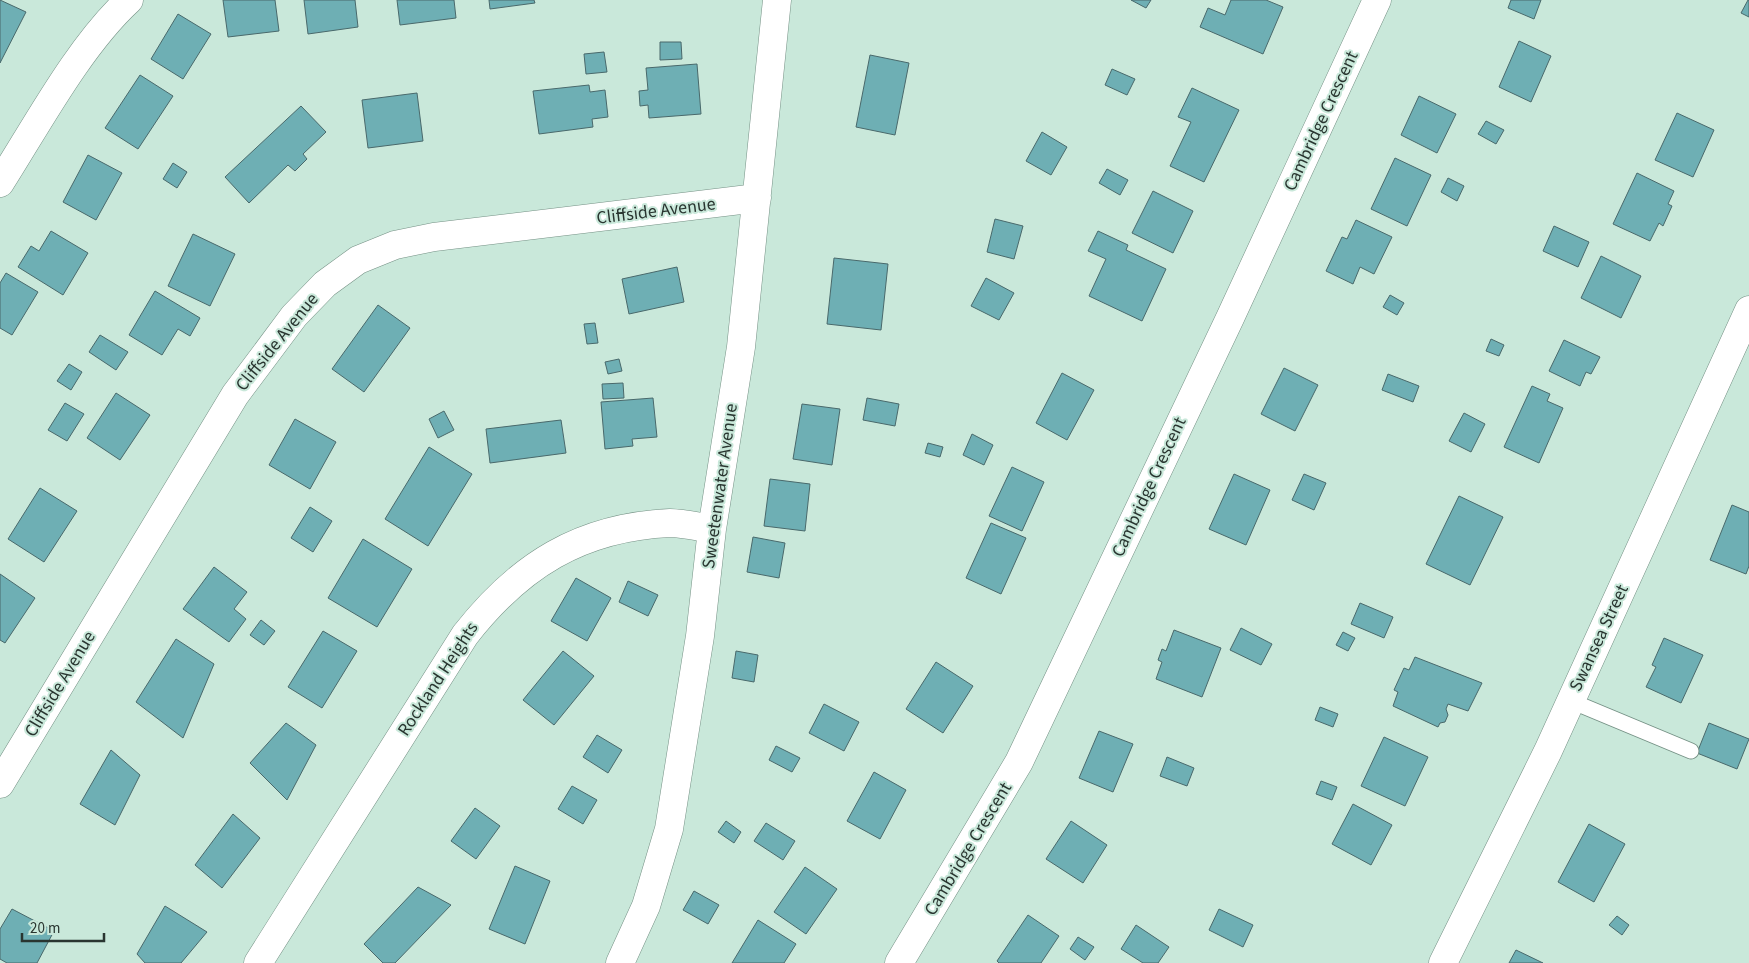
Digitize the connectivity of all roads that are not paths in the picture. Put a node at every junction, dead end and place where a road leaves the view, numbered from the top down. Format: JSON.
{"nodes":[{"id":1,"x":129,"y":0,"type":"edge"},
{"id":2,"x":777,"y":0,"type":"edge"},
{"id":3,"x":1377,"y":0,"type":"edge"},
{"id":4,"x":0,"y":183,"type":"edge"},
{"id":5,"x":757,"y":198,"type":"junction"},
{"id":6,"x":1749,"y":310,"type":"edge"},
{"id":7,"x":712,"y":529,"type":"junction"},
{"id":8,"x":1571,"y":701,"type":"junction"},
{"id":9,"x":1692,"y":751,"type":"dead end"},
{"id":10,"x":0,"y":784,"type":"edge"},
{"id":11,"x":258,"y":963,"type":"edge"},
{"id":12,"x":620,"y":963,"type":"edge"},
{"id":13,"x":899,"y":963,"type":"edge"},
{"id":14,"x":1443,"y":963,"type":"edge"}],
"edges":[{"from":1,"to":4,"type":"street"},
{"from":2,"to":5,"type":"street","name":"Sweetenwater Avenue"},
{"from":3,"to":13,"type":"street","name":"Cambridge Crescent"},
{"from":5,"to":7,"type":"street","name":"Sweetenwater Avenue"},
{"from":5,"to":10,"type":"street","name":"Cliffside Avenue"},
{"from":6,"to":8,"type":"street","name":"Swansea Street"},
{"from":7,"to":11,"type":"street","name":"Rockland Heights"},
{"from":7,"to":12,"type":"street","name":"Sweetenwater Avenue"},
{"from":8,"to":9,"type":"lane"},
{"from":8,"to":14,"type":"street","name":"Swansea Street"}]}
